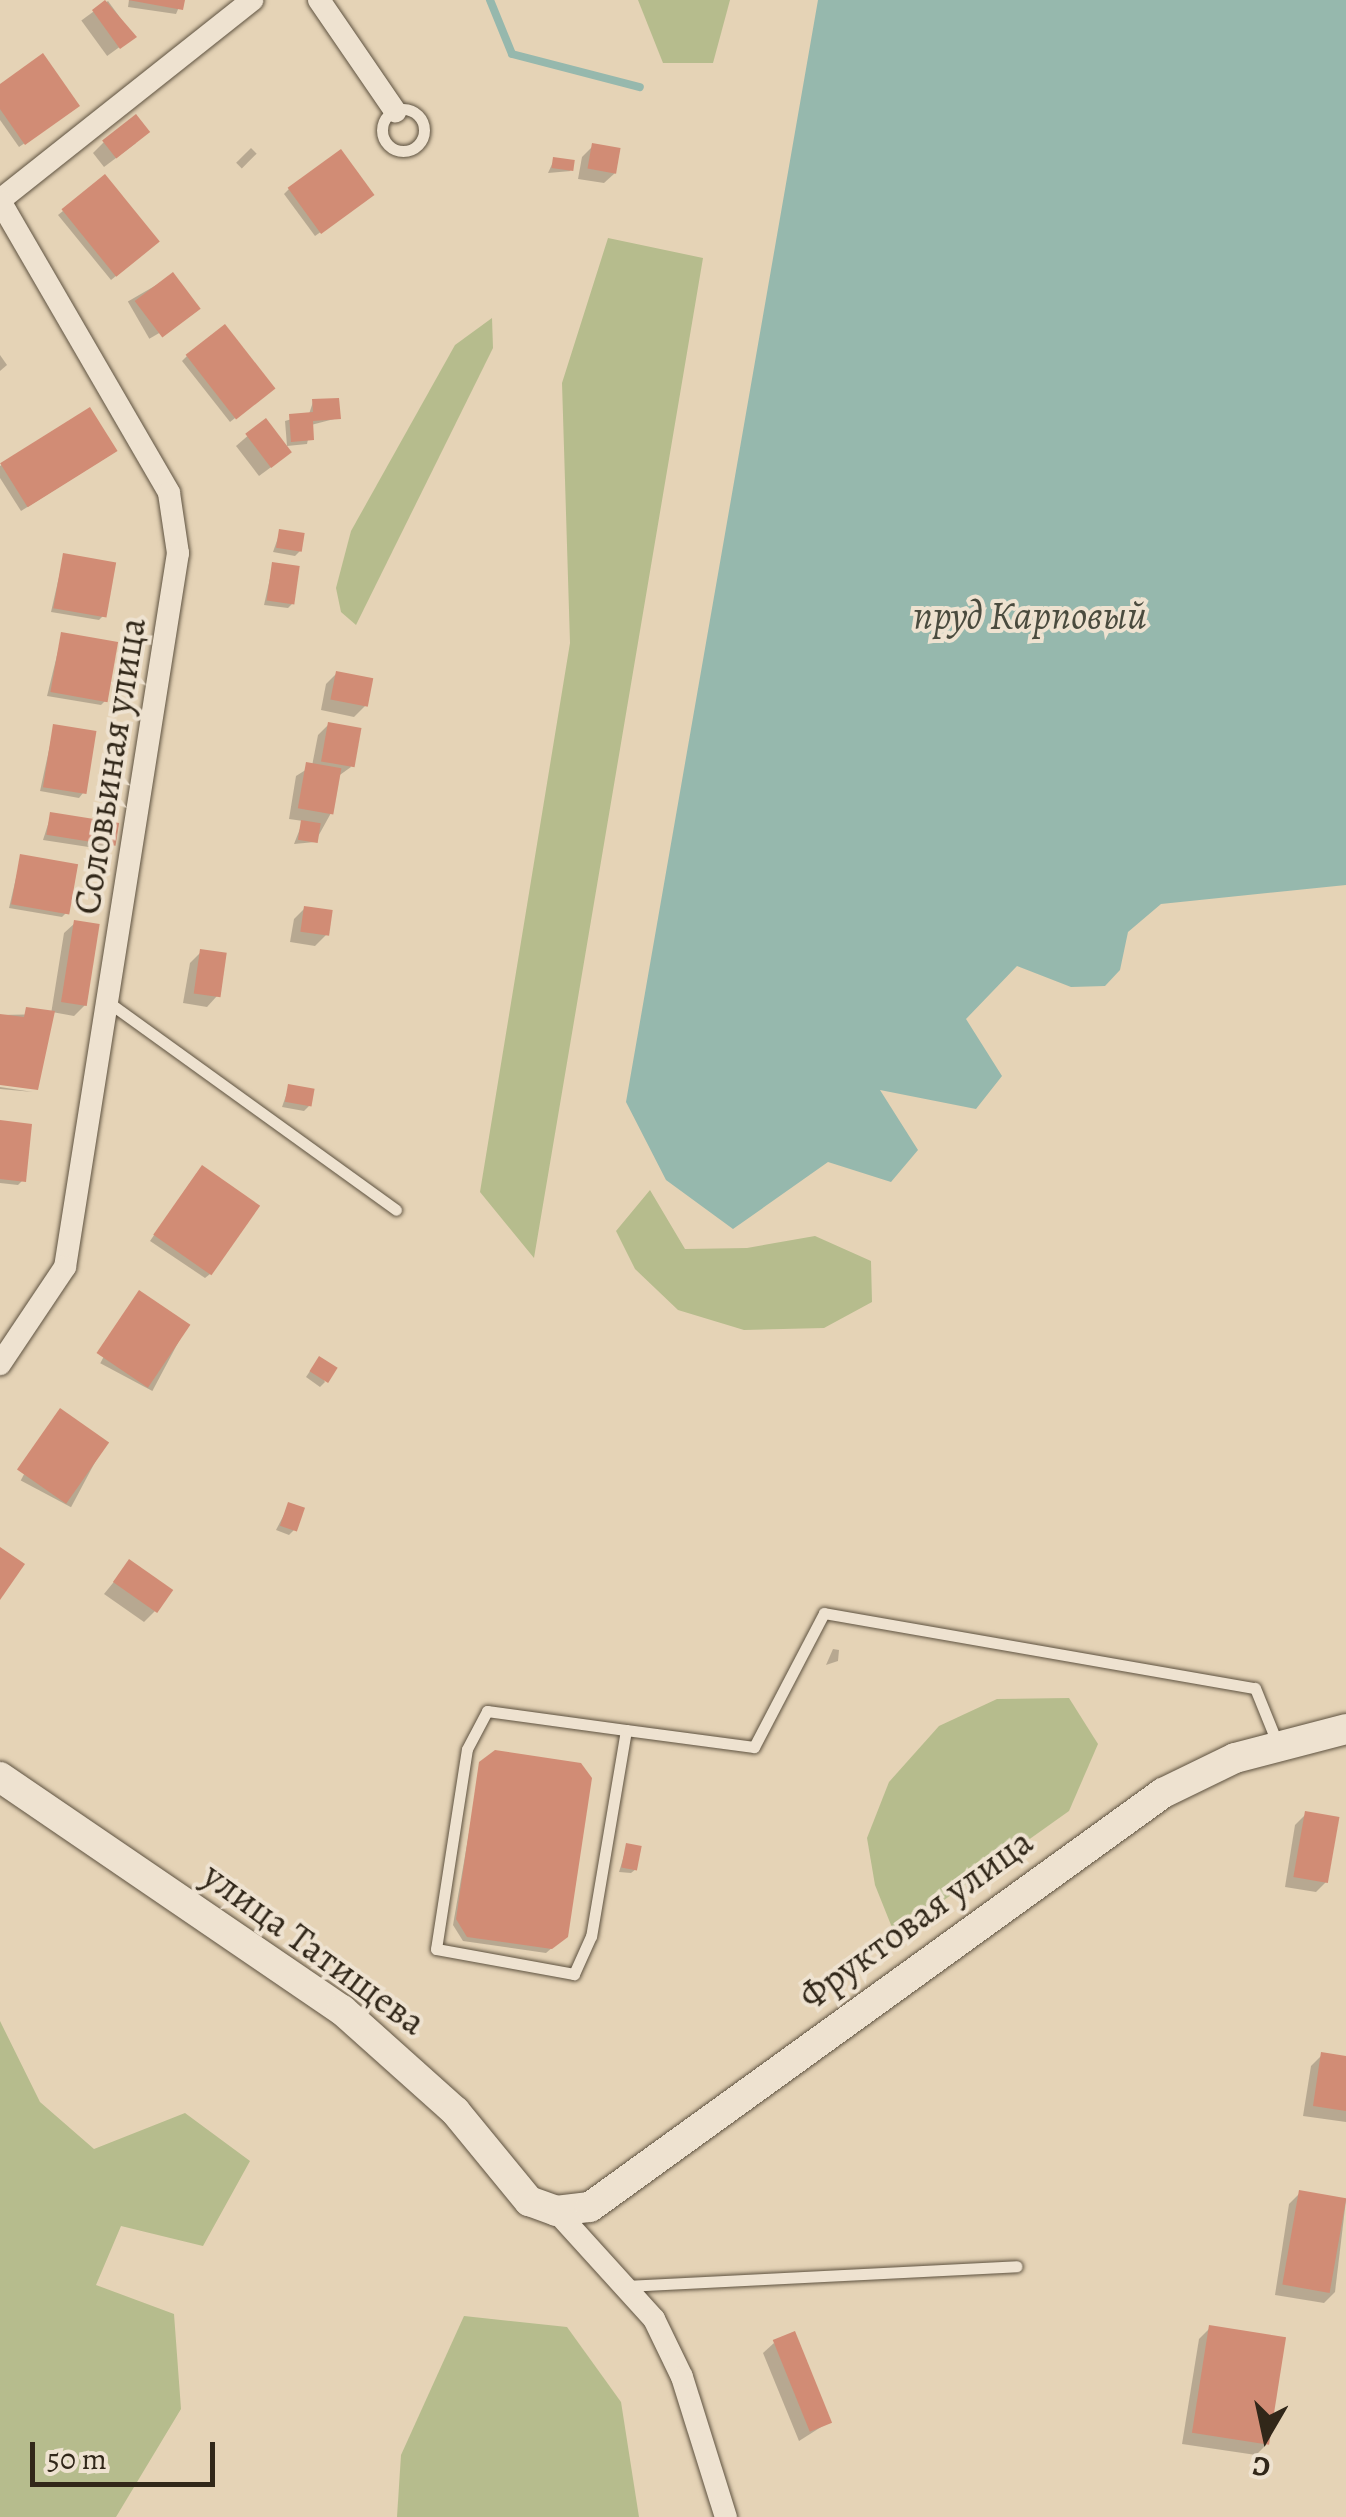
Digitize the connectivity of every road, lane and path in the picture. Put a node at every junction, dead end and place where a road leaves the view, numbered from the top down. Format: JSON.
{"nodes":[{"id":1,"x":252,"y":0,"type":"edge"},
{"id":2,"x":319,"y":0,"type":"edge"},
{"id":3,"x":394,"y":110,"type":"dead end"},
{"id":4,"x":0,"y":201,"type":"edge"},
{"id":5,"x":108,"y":1002,"type":"junction"},
{"id":6,"x":396,"y":1210,"type":"dead end"},
{"id":7,"x":0,"y":1364,"type":"edge"},
{"id":8,"x":1346,"y":1728,"type":"edge"},
{"id":9,"x":626,"y":1730,"type":"junction"},
{"id":10,"x":1278,"y":1745,"type":"junction"},
{"id":11,"x":0,"y":1777,"type":"edge"},
{"id":12,"x":556,"y":2211,"type":"junction"},
{"id":13,"x":1016,"y":2266,"type":"dead end"},
{"id":14,"x":619,"y":2286,"type":"junction"},
{"id":15,"x":726,"y":2517,"type":"edge"}],
"edges":[{"from":1,"to":4,"type":"street"},
{"from":2,"to":3,"type":"street"},
{"from":4,"to":5,"type":"street","name":"Соловьиная улица"},
{"from":5,"to":6,"type":"lane"},
{"from":5,"to":7,"type":"street","name":"Соловьиная улица"},
{"from":8,"to":10,"type":"street","name":"Фруктовая улица"},
{"from":9,"to":9,"type":"lane"},
{"from":9,"to":10,"type":"lane"},
{"from":10,"to":12,"type":"street","name":"Фруктовая улица"},
{"from":11,"to":12,"type":"street","name":"улица Татищева"},
{"from":12,"to":14,"type":"street"},
{"from":13,"to":14,"type":"lane"},
{"from":14,"to":15,"type":"street"}]}
